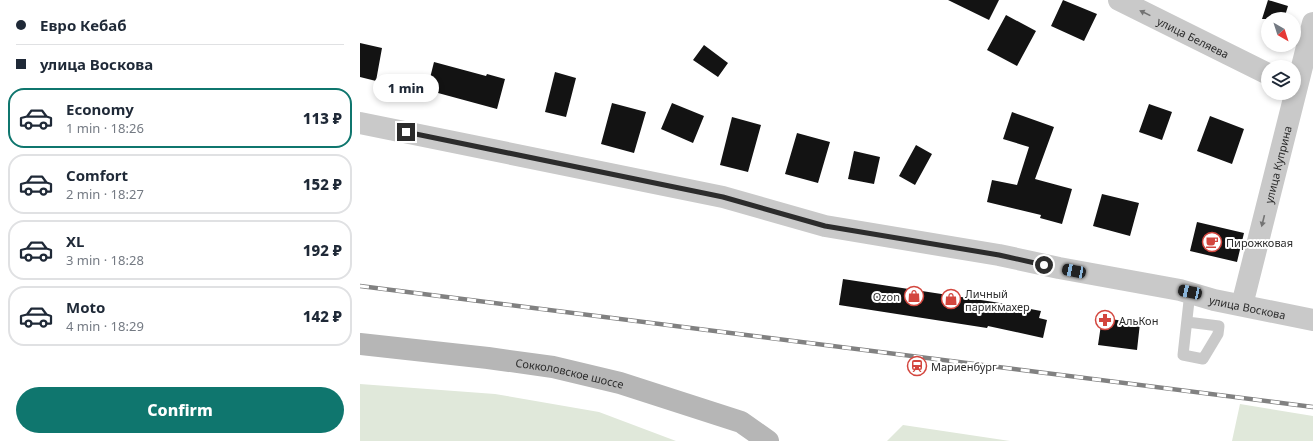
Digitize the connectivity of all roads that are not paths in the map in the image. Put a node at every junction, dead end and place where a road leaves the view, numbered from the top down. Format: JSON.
{"nodes":[{"id":1,"x":1119,"y":0,"type":"edge"},
{"id":2,"x":1312,"y":33,"type":"edge"},
{"id":3,"x":1301,"y":68,"type":"edge"},
{"id":4,"x":1261,"y":71,"type":"edge"},
{"id":5,"x":1292,"y":100,"type":"edge"},
{"id":6,"x":360,"y":123,"type":"edge"},
{"id":7,"x":1190,"y":292,"type":"junction"},
{"id":8,"x":1242,"y":305,"type":"junction"},
{"id":9,"x":1313,"y":320,"type":"edge"},
{"id":10,"x":1187,"y":322,"type":"dead end"},
{"id":11,"x":360,"y":344,"type":"edge"},
{"id":12,"x":768,"y":441,"type":"edge"}],
"edges":[{"from":4,"to":1,"type":"street","name":"улица Беляева","one_way":true},
{"from":2,"to":3,"type":"street","name":"улица Куприна"},
{"from":5,"to":8,"type":"street","name":"улица Куприна","one_way":true},
{"from":6,"to":7,"type":"street","name":"улица Воскова"},
{"from":7,"to":8,"type":"street","name":"улица Воскова"},
{"from":7,"to":10,"type":"lane"},
{"from":8,"to":9,"type":"street","name":"улица Воскова"},
{"from":11,"to":12,"type":"main road","name":"Сокколовское шоссе"}]}
